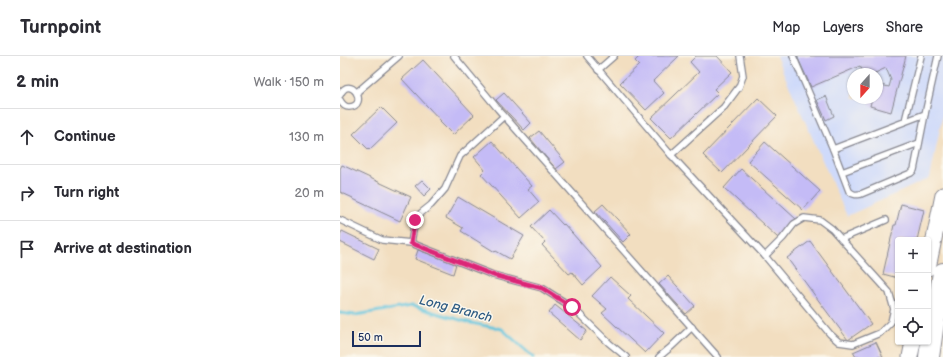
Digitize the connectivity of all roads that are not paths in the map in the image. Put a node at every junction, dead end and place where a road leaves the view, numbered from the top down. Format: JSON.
{"nodes":[{"id":1,"x":399,"y":56,"type":"edge"},
{"id":2,"x":454,"y":56,"type":"edge"},
{"id":3,"x":586,"y":56,"type":"edge"},
{"id":4,"x":614,"y":56,"type":"edge"},
{"id":5,"x":740,"y":56,"type":"edge"},
{"id":6,"x":793,"y":56,"type":"edge"},
{"id":7,"x":920,"y":56,"type":"edge"},
{"id":8,"x":938,"y":56,"type":"edge"},
{"id":9,"x":598,"y":70,"type":"junction"},
{"id":10,"x":341,"y":91,"type":"edge"},
{"id":11,"x":356,"y":92,"type":"junction"},
{"id":12,"x":340,"y":101,"type":"edge"},
{"id":13,"x":925,"y":114,"type":"junction"},
{"id":14,"x":504,"y":116,"type":"junction"},
{"id":15,"x":906,"y":121,"type":"junction"},
{"id":16,"x":919,"y":143,"type":"junction"},
{"id":17,"x":833,"y":149,"type":"junction"},
{"id":18,"x":671,"y":155,"type":"junction"},
{"id":19,"x":842,"y":172,"type":"junction"},
{"id":20,"x":943,"y":194,"type":"edge"},
{"id":21,"x":340,"y":220,"type":"edge"},
{"id":22,"x":886,"y":220,"type":"dead end"},
{"id":23,"x":841,"y":239,"type":"junction"},
{"id":24,"x":411,"y":243,"type":"junction"},
{"id":25,"x":931,"y":253,"type":"edge"},
{"id":26,"x":765,"y":256,"type":"junction"},
{"id":27,"x":943,"y":273,"type":"edge"},
{"id":28,"x":692,"y":327,"type":"junction"},
{"id":29,"x":943,"y":330,"type":"edge"},
{"id":30,"x":912,"y":345,"type":"edge"},
{"id":31,"x":626,"y":357,"type":"edge"},
{"id":32,"x":659,"y":357,"type":"edge"},
{"id":33,"x":718,"y":357,"type":"edge"},
{"id":34,"x":910,"y":357,"type":"edge"},
{"id":35,"x":929,"y":357,"type":"edge"},
{"id":36,"x":936,"y":357,"type":"edge"}],
"edges":[{"from":1,"to":11,"type":"lane"},
{"from":2,"to":14,"type":"lane"},
{"from":3,"to":9,"type":"lane"},
{"from":4,"to":9,"type":"lane"},
{"from":5,"to":18,"type":"lane"},
{"from":6,"to":17,"type":"lane"},
{"from":7,"to":15,"type":"lane"},
{"from":8,"to":13,"type":"lane"},
{"from":9,"to":18,"type":"lane"},
{"from":10,"to":11,"type":"lane"},
{"from":11,"to":12,"type":"lane"},
{"from":13,"to":15,"type":"lane"},
{"from":13,"to":16,"type":"lane"},
{"from":14,"to":24,"type":"lane"},
{"from":14,"to":28,"type":"lane"},
{"from":15,"to":17,"type":"lane"},
{"from":16,"to":19,"type":"lane"},
{"from":16,"to":19,"type":"lane"},
{"from":17,"to":19,"type":"lane"},
{"from":18,"to":26,"type":"lane"},
{"from":20,"to":25,"type":"main road"},
{"from":21,"to":24,"type":"lane"},
{"from":22,"to":23,"type":"lane"},
{"from":23,"to":26,"type":"lane"},
{"from":23,"to":26,"type":"lane"},
{"from":24,"to":31,"type":"lane"},
{"from":27,"to":35,"type":"highway"},
{"from":28,"to":32,"type":"lane"},
{"from":28,"to":33,"type":"lane"},
{"from":29,"to":36,"type":"highway"},
{"from":30,"to":34,"type":"main road"}]}
